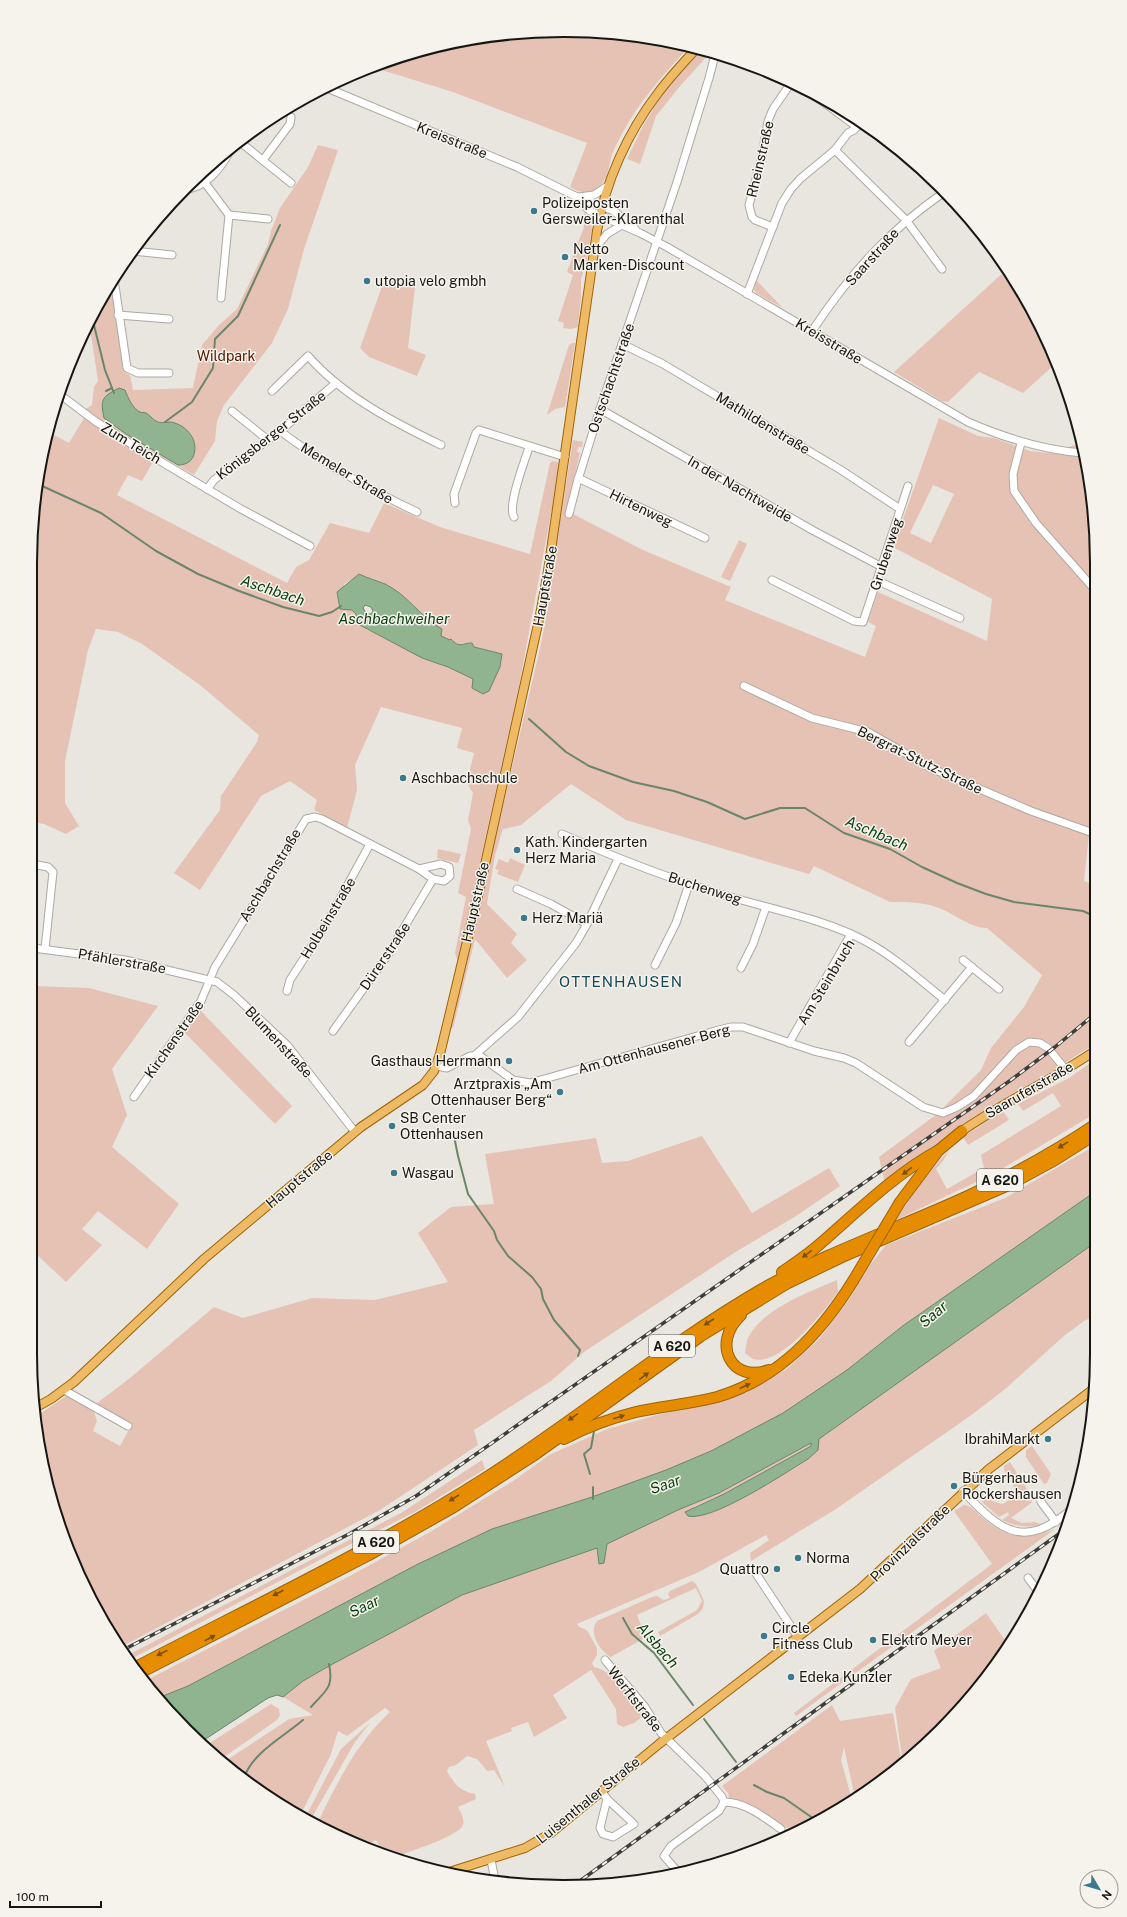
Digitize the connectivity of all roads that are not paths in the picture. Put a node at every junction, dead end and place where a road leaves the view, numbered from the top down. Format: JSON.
{"nodes":[{"id":1,"x":692,"y":53,"type":"edge"},
{"id":2,"x":714,"y":59,"type":"edge"},
{"id":3,"x":788,"y":87,"type":"edge"},
{"id":4,"x":333,"y":90,"type":"edge"},
{"id":5,"x":291,"y":117,"type":"dead end"},
{"id":6,"x":857,"y":127,"type":"edge"},
{"id":7,"x":244,"y":145,"type":"edge"},
{"id":8,"x":835,"y":150,"type":"junction"},
{"id":9,"x":263,"y":160,"type":"junction"},
{"id":10,"x":218,"y":166,"type":"edge"},
{"id":11,"x":205,"y":183,"type":"junction"},
{"id":12,"x":291,"y":183,"type":"dead end"},
{"id":13,"x":609,"y":185,"type":"junction"},
{"id":14,"x":196,"y":187,"type":"edge"},
{"id":15,"x":940,"y":195,"type":"edge"},
{"id":16,"x":576,"y":197,"type":"junction"},
{"id":17,"x":601,"y":211,"type":"junction"},
{"id":18,"x":229,"y":215,"type":"junction"},
{"id":19,"x":268,"y":219,"type":"dead end"},
{"id":20,"x":906,"y":220,"type":"junction"},
{"id":21,"x":622,"y":226,"type":"junction"},
{"id":22,"x":773,"y":227,"type":"junction"},
{"id":23,"x":640,"y":233,"type":"junction"},
{"id":24,"x":657,"y":242,"type":"junction"},
{"id":25,"x":595,"y":248,"type":"junction"},
{"id":26,"x":140,"y":252,"type":"edge"},
{"id":27,"x":172,"y":255,"type":"dead end"},
{"id":28,"x":942,"y":269,"type":"dead end"},
{"id":29,"x":115,"y":289,"type":"edge"},
{"id":30,"x":747,"y":294,"type":"junction"},
{"id":31,"x":222,"y":298,"type":"dead end"},
{"id":32,"x":118,"y":315,"type":"junction"},
{"id":33,"x":169,"y":319,"type":"dead end"},
{"id":34,"x":812,"y":331,"type":"junction"},
{"id":35,"x":622,"y":344,"type":"junction"},
{"id":36,"x":169,"y":373,"type":"dead end"},
{"id":37,"x":336,"y":383,"type":"junction"},
{"id":38,"x":272,"y":391,"type":"dead end"},
{"id":39,"x":64,"y":397,"type":"edge"},
{"id":40,"x":600,"y":409,"type":"junction"},
{"id":41,"x":232,"y":411,"type":"dead end"},
{"id":42,"x":280,"y":431,"type":"junction"},
{"id":43,"x":268,"y":440,"type":"junction"},
{"id":44,"x":1021,"y":443,"type":"junction"},
{"id":45,"x":441,"y":445,"type":"dead end"},
{"id":46,"x":529,"y":447,"type":"junction"},
{"id":47,"x":1078,"y":452,"type":"edge"},
{"id":48,"x":565,"y":457,"type":"junction"},
{"id":49,"x":578,"y":478,"type":"junction"},
{"id":50,"x":908,"y":486,"type":"dead end"},
{"id":51,"x":207,"y":489,"type":"junction"},
{"id":52,"x":455,"y":503,"type":"dead end"},
{"id":53,"x":900,"y":509,"type":"junction"},
{"id":54,"x":417,"y":512,"type":"dead end"},
{"id":55,"x":569,"y":514,"type":"dead end"},
{"id":56,"x":514,"y":517,"type":"dead end"},
{"id":57,"x":705,"y":538,"type":"dead end"},
{"id":58,"x":310,"y":546,"type":"dead end"},
{"id":59,"x":882,"y":567,"type":"junction"},
{"id":60,"x":772,"y":580,"type":"dead end"},
{"id":61,"x":878,"y":581,"type":"junction"},
{"id":62,"x":1090,"y":584,"type":"edge"},
{"id":63,"x":960,"y":618,"type":"dead end"},
{"id":64,"x":744,"y":686,"type":"dead end"},
{"id":65,"x":1090,"y":832,"type":"edge"},
{"id":66,"x":562,"y":834,"type":"dead end"},
{"id":67,"x":370,"y":844,"type":"junction"},
{"id":68,"x":618,"y":859,"type":"junction"},
{"id":69,"x":37,"y":865,"type":"edge"},
{"id":70,"x":418,"y":869,"type":"junction"},
{"id":71,"x":433,"y":879,"type":"junction"},
{"id":72,"x":689,"y":884,"type":"junction"},
{"id":73,"x":517,"y":889,"type":"dead end"},
{"id":74,"x":766,"y":907,"type":"junction"},
{"id":75,"x":587,"y":924,"type":"junction"},
{"id":76,"x":851,"y":934,"type":"junction"},
{"id":77,"x":37,"y":948,"type":"edge"},
{"id":78,"x":45,"y":949,"type":"junction"},
{"id":79,"x":963,"y":960,"type":"dead end"},
{"id":80,"x":655,"y":965,"type":"dead end"},
{"id":81,"x":972,"y":967,"type":"junction"},
{"id":82,"x":741,"y":968,"type":"dead end"},
{"id":83,"x":210,"y":979,"type":"junction"},
{"id":84,"x":999,"y":989,"type":"dead end"},
{"id":85,"x":287,"y":991,"type":"dead end"},
{"id":86,"x":945,"y":1000,"type":"junction"},
{"id":87,"x":333,"y":1030,"type":"dead end"},
{"id":88,"x":909,"y":1042,"type":"dead end"},
{"id":89,"x":789,"y":1043,"type":"junction"},
{"id":90,"x":1090,"y":1054,"type":"edge"},
{"id":91,"x":475,"y":1055,"type":"junction"},
{"id":92,"x":437,"y":1066,"type":"junction"},
{"id":93,"x":1066,"y":1070,"type":"junction"},
{"id":94,"x":134,"y":1097,"type":"dead end"},
{"id":95,"x":1090,"y":1128,"type":"edge"},
{"id":96,"x":962,"y":1131,"type":"joint"},
{"id":97,"x":356,"y":1132,"type":"junction"},
{"id":98,"x":1090,"y":1138,"type":"edge"},
{"id":99,"x":939,"y":1150,"type":"junction"},
{"id":100,"x":742,"y":1301,"type":"junction"},
{"id":101,"x":754,"y":1303,"type":"junction"},
{"id":102,"x":778,"y":1366,"type":"junction"},
{"id":103,"x":64,"y":1390,"type":"junction"},
{"id":104,"x":1088,"y":1393,"type":"edge"},
{"id":105,"x":40,"y":1404,"type":"edge"},
{"id":106,"x":128,"y":1426,"type":"dead end"},
{"id":107,"x":533,"y":1456,"type":"junction"},
{"id":108,"x":963,"y":1491,"type":"junction"},
{"id":109,"x":1040,"y":1494,"type":"dead end"},
{"id":110,"x":1064,"y":1515,"type":"edge"},
{"id":111,"x":1056,"y":1522,"type":"junction"},
{"id":112,"x":753,"y":1569,"type":"dead end"},
{"id":113,"x":1028,"y":1578,"type":"dead end"},
{"id":114,"x":1035,"y":1588,"type":"edge"},
{"id":115,"x":798,"y":1637,"type":"junction"},
{"id":116,"x":605,"y":1660,"type":"dead end"},
{"id":117,"x":140,"y":1665,"type":"edge"},
{"id":118,"x":144,"y":1671,"type":"edge"},
{"id":119,"x":697,"y":1714,"type":"joint"},
{"id":120,"x":666,"y":1738,"type":"junction"},
{"id":121,"x":602,"y":1791,"type":"junction"},
{"id":122,"x":608,"y":1799,"type":"junction"},
{"id":123,"x":724,"y":1802,"type":"junction"},
{"id":124,"x":781,"y":1829,"type":"dead end"},
{"id":125,"x":491,"y":1860,"type":"junction"},
{"id":126,"x":674,"y":1868,"type":"edge"},
{"id":127,"x":458,"y":1869,"type":"edge"},
{"id":128,"x":494,"y":1875,"type":"edge"}],
"edges":[{"from":1,"to":13,"type":"main road","name":"Hauptstraße"},
{"from":2,"to":24,"type":"street","name":"Ostschachtstraße"},
{"from":3,"to":22,"type":"street","name":"Rheinstraße"},
{"from":4,"to":16,"type":"street","name":"Kreisstraße"},
{"from":5,"to":9,"type":"street"},
{"from":6,"to":8,"type":"street"},
{"from":7,"to":9,"type":"street"},
{"from":8,"to":20,"type":"street"},
{"from":8,"to":22,"type":"street"},
{"from":9,"to":12,"type":"street"},
{"from":10,"to":11,"type":"street"},
{"from":11,"to":14,"type":"street"},
{"from":11,"to":18,"type":"street"},
{"from":13,"to":16,"type":"street"},
{"from":13,"to":17,"type":"main road","name":"Hauptstraße"},
{"from":15,"to":20,"type":"street","name":"Saarstraße"},
{"from":16,"to":17,"type":"street","name":"Kreisstraße"},
{"from":17,"to":21,"type":"street","name":"Kreisstraße"},
{"from":17,"to":23,"type":"street","name":"Kreisstraße"},
{"from":17,"to":25,"type":"main road","name":"Hauptstraße"},
{"from":18,"to":19,"type":"street"},
{"from":18,"to":31,"type":"street"},
{"from":20,"to":28,"type":"street"},
{"from":20,"to":34,"type":"street","name":"Saarstraße"},
{"from":21,"to":23,"type":"street","name":"Kreisstraße"},
{"from":21,"to":25,"type":"street"},
{"from":22,"to":30,"type":"street"},
{"from":23,"to":24,"type":"street","name":"Kreisstraße"},
{"from":24,"to":30,"type":"street","name":"Kreisstraße"},
{"from":24,"to":35,"type":"street","name":"Ostschachtstraße"},
{"from":25,"to":48,"type":"main road","name":"Hauptstraße"},
{"from":26,"to":27,"type":"street"},
{"from":29,"to":32,"type":"street"},
{"from":30,"to":34,"type":"street","name":"Kreisstraße"},
{"from":32,"to":33,"type":"street"},
{"from":32,"to":36,"type":"street"},
{"from":34,"to":44,"type":"street","name":"Kreisstraße"},
{"from":35,"to":40,"type":"street","name":"Ostschachtstraße"},
{"from":35,"to":53,"type":"street","name":"Mathildenstraße"},
{"from":37,"to":38,"type":"street"},
{"from":37,"to":42,"type":"street","name":"Königsberger Straße"},
{"from":37,"to":45,"type":"street"},
{"from":39,"to":51,"type":"street","name":"Zum Teich"},
{"from":40,"to":49,"type":"street","name":"Ostschachtstraße"},
{"from":40,"to":59,"type":"street","name":"In der Nachtweide"},
{"from":41,"to":43,"type":"street"},
{"from":42,"to":43,"type":"street","name":"Königsberger Straße"},
{"from":42,"to":54,"type":"street","name":"Memeler Straße"},
{"from":43,"to":51,"type":"street","name":"Königsberger Straße"},
{"from":44,"to":47,"type":"street","name":"Kreisstraße"},
{"from":44,"to":62,"type":"street"},
{"from":46,"to":48,"type":"street"},
{"from":46,"to":52,"type":"street"},
{"from":46,"to":56,"type":"street"},
{"from":48,"to":92,"type":"main road","name":"Hauptstraße"},
{"from":49,"to":55,"type":"street","name":"Ostschachtstraße"},
{"from":49,"to":57,"type":"street","name":"Hirtenweg"},
{"from":50,"to":53,"type":"street","name":"Grubenweg"},
{"from":51,"to":58,"type":"street","name":"Zum Teich"},
{"from":53,"to":59,"type":"street","name":"Grubenweg"},
{"from":59,"to":61,"type":"street","name":"Grubenweg"},
{"from":60,"to":61,"type":"street","name":"Grubenweg"},
{"from":61,"to":63,"type":"street"},
{"from":64,"to":65,"type":"street","name":"Bergrat-Stutz-Straße"},
{"from":66,"to":68,"type":"street","name":"Buchenweg"},
{"from":67,"to":70,"type":"street","name":"Aschbachstraße"},
{"from":67,"to":83,"type":"street","name":"Aschbachstraße"},
{"from":67,"to":85,"type":"street","name":"Holbeinstraße"},
{"from":68,"to":72,"type":"street","name":"Buchenweg"},
{"from":68,"to":75,"type":"street"},
{"from":69,"to":78,"type":"street"},
{"from":70,"to":71,"type":"street","name":"Aschbachstraße"},
{"from":70,"to":71,"type":"street"},
{"from":71,"to":87,"type":"street","name":"Dürerstraße"},
{"from":72,"to":74,"type":"street","name":"Buchenweg"},
{"from":72,"to":80,"type":"street"},
{"from":73,"to":75,"type":"street"},
{"from":74,"to":76,"type":"street","name":"Buchenweg"},
{"from":74,"to":82,"type":"street"},
{"from":75,"to":91,"type":"street"},
{"from":76,"to":86,"type":"street","name":"Am Steinbruch"},
{"from":76,"to":89,"type":"street","name":"Am Steinbruch"},
{"from":77,"to":78,"type":"street","name":"Pfählerstraße"},
{"from":78,"to":83,"type":"street","name":"Pfählerstraße"},
{"from":79,"to":81,"type":"street"},
{"from":81,"to":84,"type":"street"},
{"from":81,"to":86,"type":"street"},
{"from":83,"to":94,"type":"street","name":"Kirchenstraße"},
{"from":83,"to":97,"type":"street","name":"Blumenstraße"},
{"from":86,"to":88,"type":"street"},
{"from":89,"to":91,"type":"street","name":"Am Ottenhausener Berg"},
{"from":89,"to":93,"type":"street","name":"Am Ottenhausener Berg"},
{"from":90,"to":93,"type":"main road","name":"Saaruferstraße"},
{"from":91,"to":92,"type":"street"},
{"from":92,"to":97,"type":"main road","name":"Hauptstraße"},
{"from":93,"to":96,"type":"main road","name":"Saaruferstraße"},
{"from":95,"to":100,"type":"highway","number":"A 620","one_way":true},
{"from":96,"to":99,"type":"highway"},
{"from":97,"to":103,"type":"main road","name":"Hauptstraße"},
{"from":98,"to":101,"type":"highway","number":"A 620"},
{"from":99,"to":100,"type":"highway","one_way":true},
{"from":99,"to":102,"type":"highway","bridge":true},
{"from":100,"to":117,"type":"highway","number":"A 620","one_way":true},
{"from":101,"to":102,"type":"highway"},
{"from":107,"to":101,"type":"highway","number":"A 620","one_way":true},
{"from":107,"to":102,"type":"highway","one_way":true},
{"from":103,"to":105,"type":"main road","name":"Hauptstraße"},
{"from":103,"to":106,"type":"street"},
{"from":104,"to":108,"type":"main road","name":"Provinzialstraße"},
{"from":118,"to":107,"type":"highway","number":"A 620","one_way":true},
{"from":108,"to":111,"type":"street"},
{"from":108,"to":115,"type":"main road","name":"Provinzialstraße"},
{"from":109,"to":111,"type":"street"},
{"from":110,"to":111,"type":"street"},
{"from":112,"to":115,"type":"street"},
{"from":113,"to":114,"type":"street"},
{"from":115,"to":119,"type":"main road","name":"Provinzialstraße"},
{"from":116,"to":120,"type":"street","name":"Werftstraße"},
{"from":119,"to":120,"type":"main road","name":"Luisenthaler Straße"},
{"from":120,"to":121,"type":"main road","name":"Luisenthaler Straße"},
{"from":120,"to":123,"type":"street","name":"Werftstraße"},
{"from":121,"to":122,"type":"street"},
{"from":121,"to":125,"type":"main road","name":"Luisenthaler Straße"},
{"from":122,"to":122,"type":"street"},
{"from":123,"to":124,"type":"street"},
{"from":123,"to":126,"type":"street"},
{"from":125,"to":127,"type":"main road","name":"Luisenthaler Straße"},
{"from":125,"to":128,"type":"street"}]}
